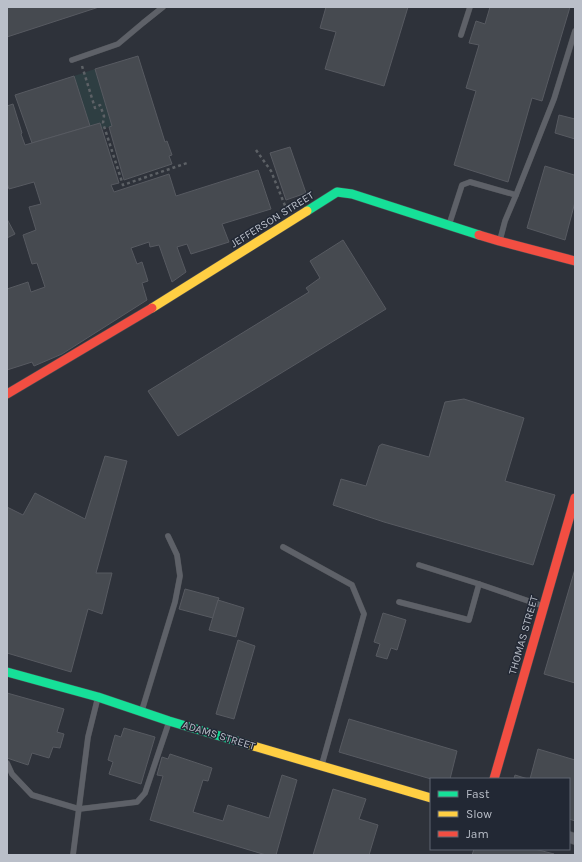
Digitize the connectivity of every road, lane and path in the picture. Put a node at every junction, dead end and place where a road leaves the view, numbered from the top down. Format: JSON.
{"nodes":[{"id":1,"x":163,"y":7,"type":"edge"},
{"id":2,"x":470,"y":7,"type":"edge"},
{"id":3,"x":575,"y":31,"type":"edge"},
{"id":4,"x":461,"y":35,"type":"dead end"},
{"id":5,"x":79,"y":58,"type":"junction"},
{"id":6,"x":72,"y":60,"type":"dead end"},
{"id":7,"x":256,"y":150,"type":"dead end"},
{"id":8,"x":186,"y":163,"type":"dead end"},
{"id":9,"x":516,"y":195,"type":"junction"},
{"id":10,"x":291,"y":221,"type":"junction"},
{"id":11,"x":449,"y":225,"type":"junction"},
{"id":12,"x":499,"y":241,"type":"junction"},
{"id":13,"x":575,"y":261,"type":"edge"},
{"id":14,"x":7,"y":394,"type":"edge"},
{"id":15,"x":575,"y":498,"type":"edge"},
{"id":16,"x":168,"y":536,"type":"dead end"},
{"id":17,"x":283,"y":547,"type":"dead end"},
{"id":18,"x":419,"y":565,"type":"dead end"},
{"id":19,"x":479,"y":584,"type":"junction"},
{"id":20,"x":399,"y":602,"type":"dead end"},
{"id":21,"x":544,"y":606,"type":"junction"},
{"id":22,"x":7,"y":672,"type":"edge"},
{"id":23,"x":98,"y":697,"type":"junction"},
{"id":24,"x":142,"y":712,"type":"junction"},
{"id":25,"x":169,"y":721,"type":"junction"},
{"id":26,"x":7,"y":763,"type":"edge"},
{"id":27,"x":322,"y":766,"type":"junction"},
{"id":28,"x":494,"y":778,"type":"edge"},
{"id":29,"x":430,"y":798,"type":"edge"},
{"id":30,"x":79,"y":809,"type":"junction"},
{"id":31,"x":73,"y":855,"type":"edge"}],
"edges":[{"from":1,"to":5,"type":"lane"},
{"from":2,"to":4,"type":"lane"},
{"from":3,"to":9,"type":"lane"},
{"from":5,"to":6,"type":"lane"},
{"from":5,"to":8,"type":"path"},
{"from":7,"to":10,"type":"path"},
{"from":9,"to":11,"type":"lane"},
{"from":9,"to":12,"type":"lane"},
{"from":10,"to":11,"type":"street","name":"JEFFERSON STREET"},
{"from":10,"to":14,"type":"street","name":"JEFFERSON STREET"},
{"from":11,"to":12,"type":"street","name":"JEFFERSON STREET"},
{"from":12,"to":13,"type":"street","name":"JEFFERSON STREET"},
{"from":15,"to":21,"type":"street","name":"THOMAS STREET"},
{"from":16,"to":24,"type":"lane"},
{"from":17,"to":27,"type":"lane"},
{"from":18,"to":19,"type":"lane"},
{"from":19,"to":20,"type":"lane"},
{"from":19,"to":21,"type":"lane"},
{"from":21,"to":28,"type":"street","name":"THOMAS STREET"},
{"from":22,"to":23,"type":"street","name":"ADAMS STREET"},
{"from":23,"to":24,"type":"street","name":"ADAMS STREET"},
{"from":23,"to":30,"type":"lane"},
{"from":24,"to":25,"type":"street","name":"ADAMS STREET"},
{"from":25,"to":27,"type":"street","name":"ADAMS STREET"},
{"from":25,"to":30,"type":"lane"},
{"from":26,"to":30,"type":"lane"},
{"from":27,"to":29,"type":"street","name":"ADAMS STREET"},
{"from":30,"to":31,"type":"lane"}]}
